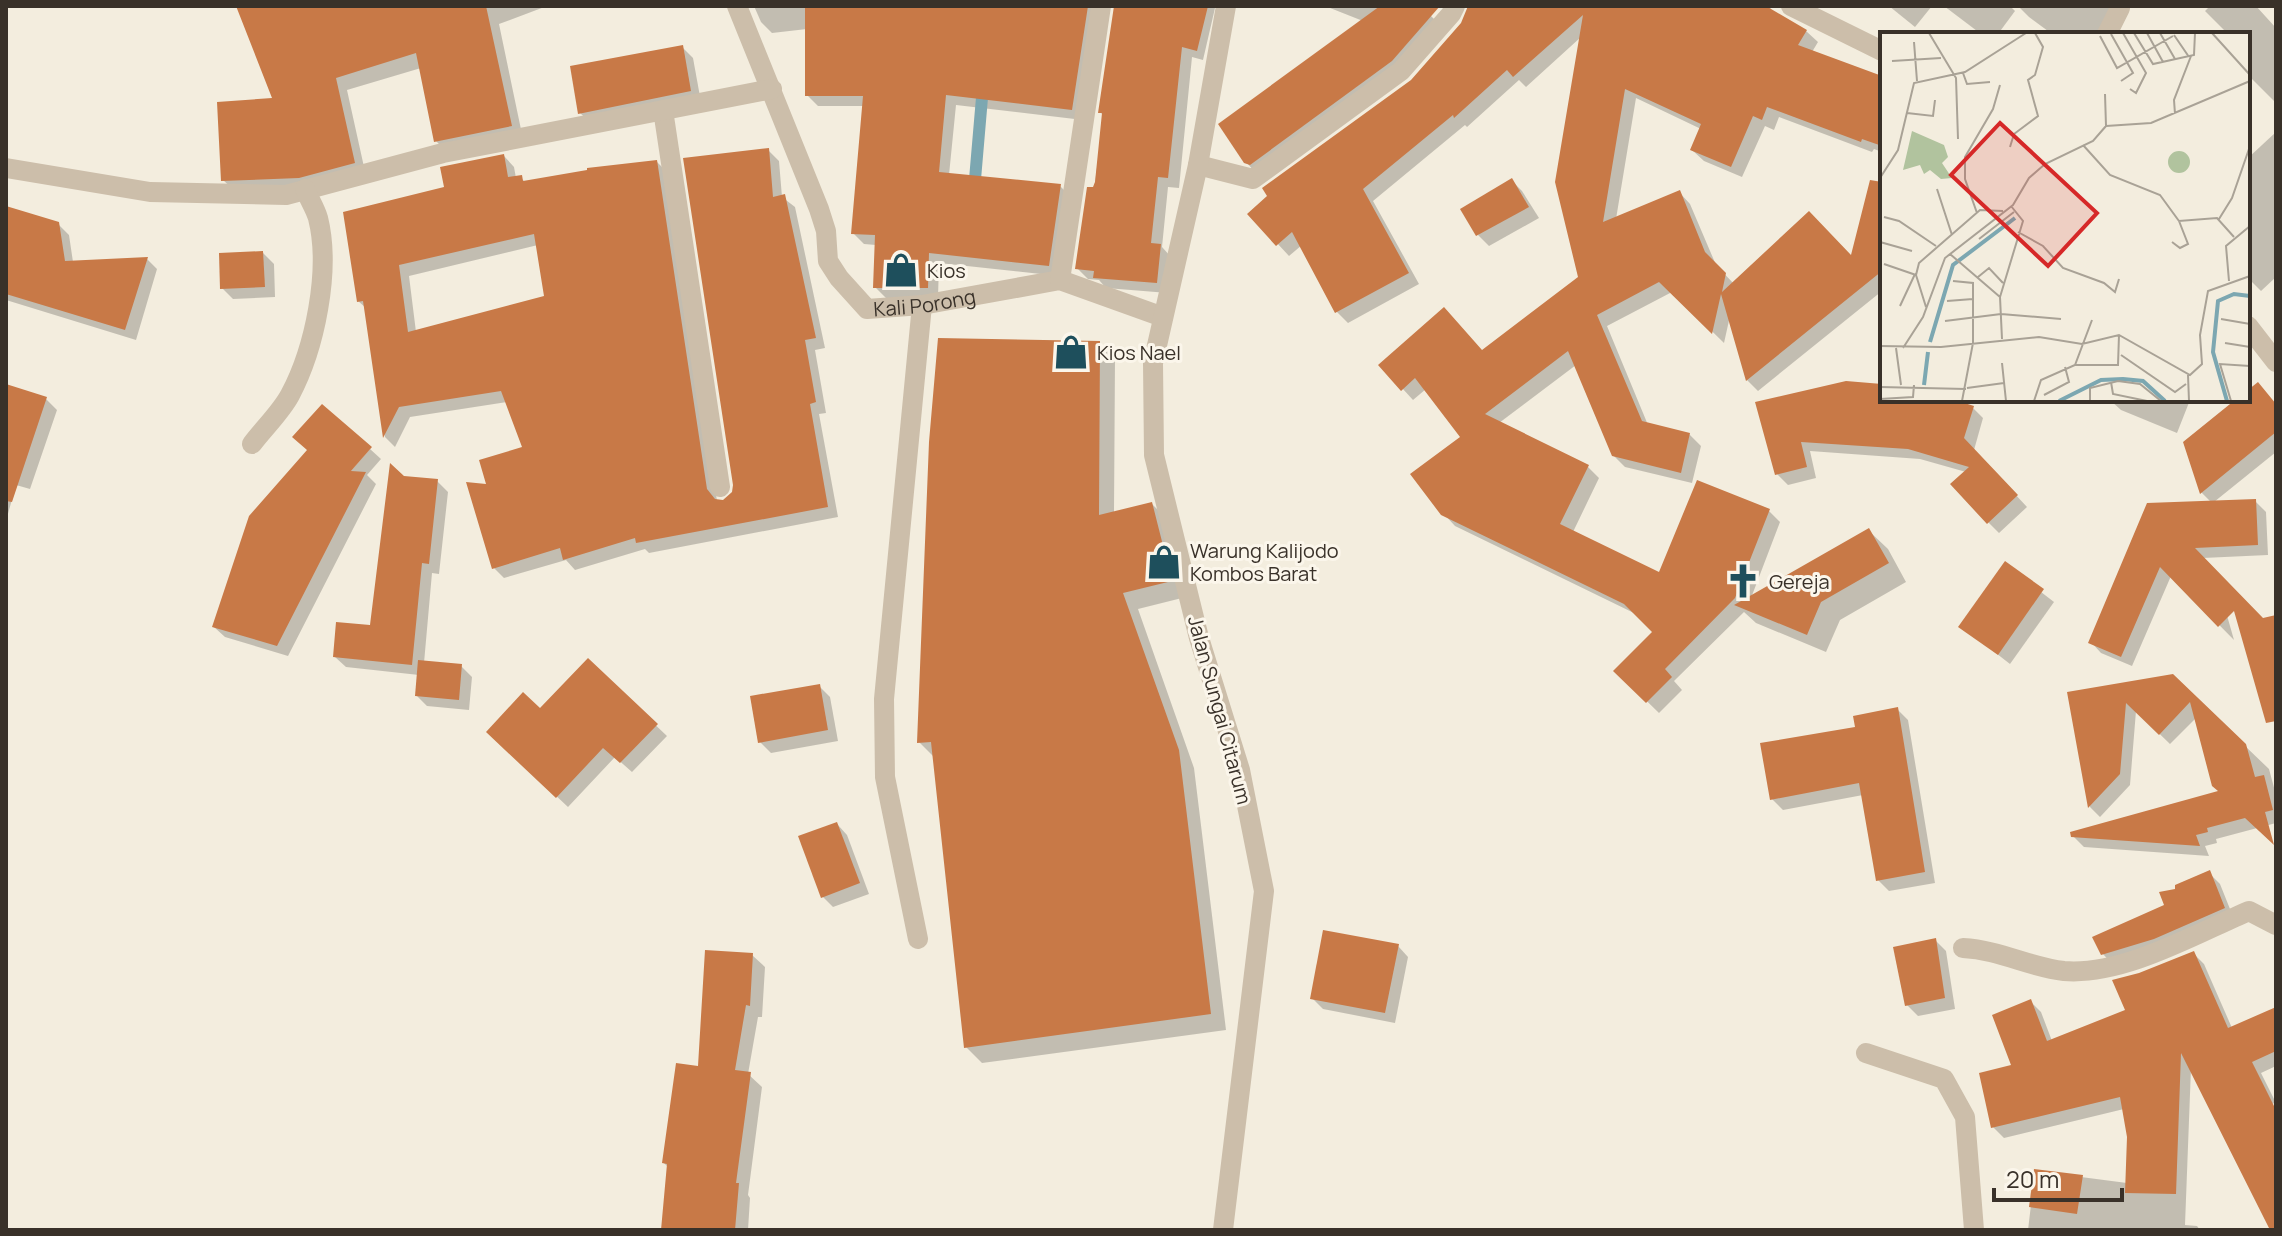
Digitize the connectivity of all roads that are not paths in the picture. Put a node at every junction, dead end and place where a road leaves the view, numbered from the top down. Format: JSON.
{"nodes":[{"id":1,"x":737,"y":6,"type":"edge"},
{"id":2,"x":1101,"y":6,"type":"edge"},
{"id":3,"x":1226,"y":6,"type":"edge"},
{"id":4,"x":1455,"y":6,"type":"edge"},
{"id":5,"x":1791,"y":6,"type":"edge"},
{"id":6,"x":2120,"y":8,"type":"edge"},
{"id":7,"x":2108,"y":32,"type":"edge"},
{"id":8,"x":1880,"y":50,"type":"edge"},
{"id":9,"x":772,"y":89,"type":"junction"},
{"id":10,"x":663,"y":110,"type":"junction"},
{"id":11,"x":1198,"y":165,"type":"junction"},
{"id":12,"x":6,"y":168,"type":"edge"},
{"id":13,"x":305,"y":189,"type":"junction"},
{"id":14,"x":1060,"y":280,"type":"junction"},
{"id":15,"x":922,"y":305,"type":"junction"},
{"id":16,"x":1163,"y":317,"type":"junction"},
{"id":17,"x":2250,"y":329,"type":"edge"},
{"id":18,"x":2276,"y":362,"type":"edge"},
{"id":19,"x":252,"y":444,"type":"dead end"},
{"id":20,"x":720,"y":487,"type":"dead end"},
{"id":21,"x":2276,"y":925,"type":"edge"},
{"id":22,"x":918,"y":939,"type":"dead end"},
{"id":23,"x":1963,"y":948,"type":"dead end"},
{"id":24,"x":1866,"y":1053,"type":"dead end"},
{"id":25,"x":1223,"y":1230,"type":"edge"},
{"id":26,"x":1974,"y":1230,"type":"edge"}],
"edges":[{"from":1,"to":9,"type":"street","name":"Kali Porong"},
{"from":2,"to":14,"type":"street"},
{"from":3,"to":11,"type":"street","name":"Jalan Sungai Citarum"},
{"from":4,"to":11,"type":"street"},
{"from":5,"to":8,"type":"street"},
{"from":6,"to":7,"type":"street"},
{"from":9,"to":10,"type":"street"},
{"from":9,"to":15,"type":"street","name":"Kali Porong"},
{"from":10,"to":13,"type":"street"},
{"from":10,"to":20,"type":"street"},
{"from":11,"to":16,"type":"street","name":"Jalan Sungai Citarum"},
{"from":12,"to":13,"type":"street"},
{"from":13,"to":19,"type":"street"},
{"from":14,"to":15,"type":"street","name":"Kali Porong"},
{"from":14,"to":16,"type":"street"},
{"from":15,"to":22,"type":"street"},
{"from":16,"to":25,"type":"street","name":"Jalan Sungai Citarum"},
{"from":17,"to":18,"type":"street"},
{"from":21,"to":23,"type":"street"},
{"from":24,"to":26,"type":"street"}]}
